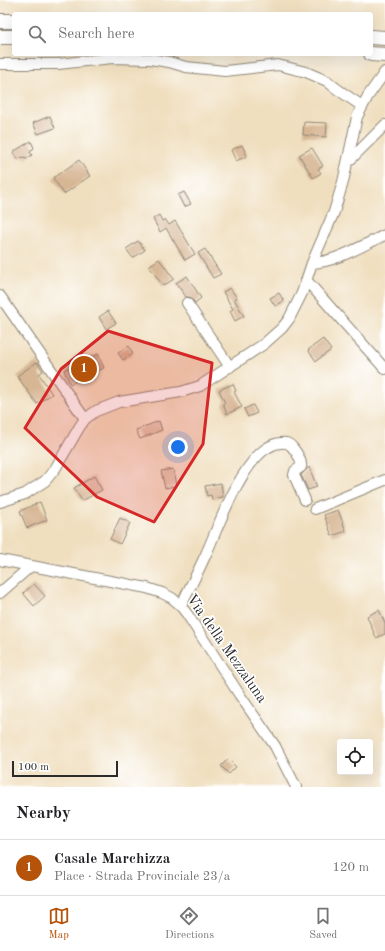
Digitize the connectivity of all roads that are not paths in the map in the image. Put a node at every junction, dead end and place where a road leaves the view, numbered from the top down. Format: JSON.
{"nodes":[{"id":1,"x":0,"y":21,"type":"edge"},
{"id":2,"x":12,"y":21,"type":"edge"},
{"id":3,"x":0,"y":37,"type":"edge"},
{"id":4,"x":373,"y":37,"type":"edge"},
{"id":5,"x":12,"y":38,"type":"edge"},
{"id":6,"x":385,"y":38,"type":"edge"},
{"id":7,"x":373,"y":54,"type":"edge"},
{"id":8,"x":385,"y":55,"type":"edge"},
{"id":9,"x":0,"y":64,"type":"edge"},
{"id":10,"x":383,"y":74,"type":"edge"},
{"id":11,"x":362,"y":106,"type":"junction"},
{"id":12,"x":385,"y":125,"type":"edge"},
{"id":13,"x":346,"y":164,"type":"junction"},
{"id":14,"x":385,"y":235,"type":"edge"},
{"id":15,"x":312,"y":263,"type":"junction"},
{"id":16,"x":307,"y":281,"type":"junction"},
{"id":17,"x":0,"y":296,"type":"edge"},
{"id":18,"x":187,"y":304,"type":"dead end"},
{"id":19,"x":230,"y":367,"type":"junction"},
{"id":20,"x":385,"y":369,"type":"edge"},
{"id":21,"x":85,"y":419,"type":"junction"},
{"id":22,"x":385,"y":480,"type":"edge"},
{"id":23,"x":306,"y":500,"type":"dead end"},
{"id":24,"x":0,"y":502,"type":"edge"},
{"id":25,"x":315,"y":509,"type":"dead end"},
{"id":26,"x":0,"y":560,"type":"edge"},
{"id":27,"x":31,"y":566,"type":"junction"},
{"id":28,"x":0,"y":593,"type":"edge"},
{"id":29,"x":181,"y":606,"type":"junction"},
{"id":30,"x":296,"y":787,"type":"edge"}],
"edges":[{"from":1,"to":2,"type":"highway"},
{"from":3,"to":5,"type":"highway"},
{"from":4,"to":6,"type":"highway"},
{"from":7,"to":8,"type":"highway"},
{"from":9,"to":11,"type":"street"},
{"from":10,"to":11,"type":"street"},
{"from":11,"to":13,"type":"street"},
{"from":12,"to":13,"type":"street"},
{"from":13,"to":15,"type":"street"},
{"from":14,"to":15,"type":"street"},
{"from":15,"to":16,"type":"street"},
{"from":16,"to":19,"type":"street"},
{"from":16,"to":20,"type":"street"},
{"from":17,"to":21,"type":"street"},
{"from":18,"to":19,"type":"street"},
{"from":19,"to":21,"type":"street"},
{"from":21,"to":24,"type":"street"},
{"from":22,"to":25,"type":"street"},
{"from":23,"to":29,"type":"street"},
{"from":26,"to":27,"type":"street","name":"Via della Mezzaluna"},
{"from":27,"to":28,"type":"street"},
{"from":27,"to":29,"type":"street","name":"Via della Mezzaluna"},
{"from":29,"to":30,"type":"street","name":"Via della Mezzaluna"}]}
